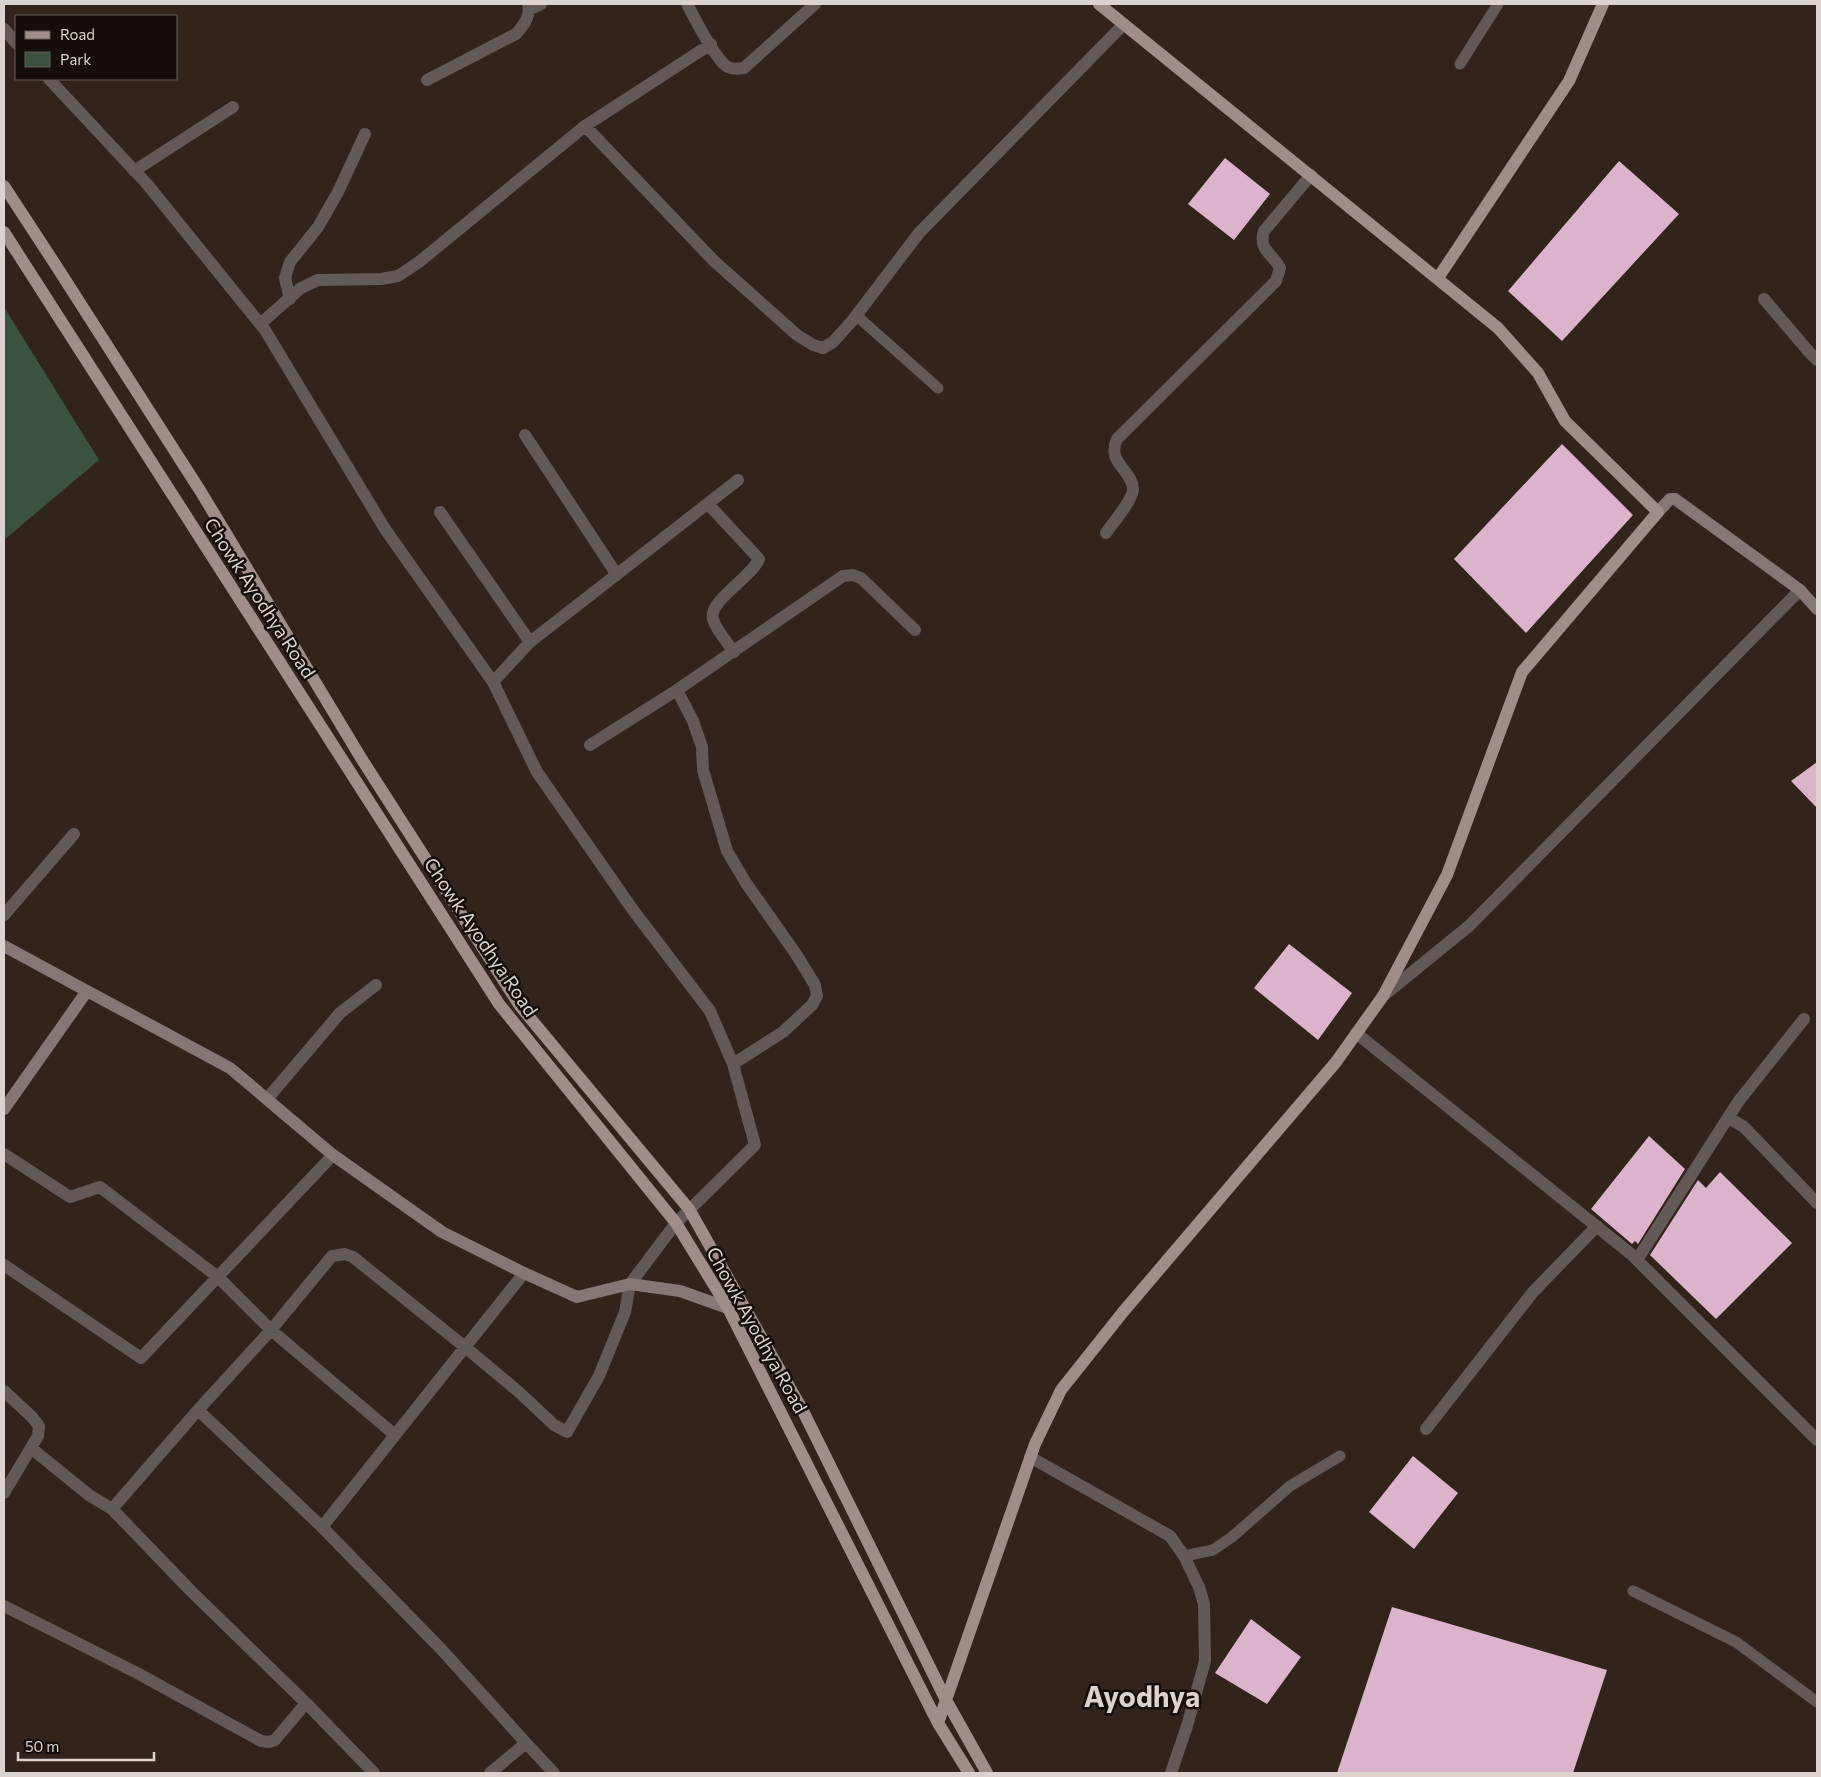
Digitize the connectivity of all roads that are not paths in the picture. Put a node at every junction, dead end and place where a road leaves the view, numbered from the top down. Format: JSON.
{"nodes":[{"id":1,"x":687,"y":4,"type":"edge"},
{"id":2,"x":815,"y":4,"type":"edge"},
{"id":3,"x":1099,"y":4,"type":"edge"},
{"id":4,"x":1498,"y":4,"type":"edge"},
{"id":5,"x":1603,"y":4,"type":"edge"},
{"id":6,"x":533,"y":6,"type":"edge"},
{"id":7,"x":1124,"y":24,"type":"junction"},
{"id":8,"x":4,"y":29,"type":"edge"},
{"id":9,"x":15,"y":42,"type":"edge"},
{"id":10,"x":710,"y":44,"type":"junction"},
{"id":11,"x":1460,"y":64,"type":"dead end"},
{"id":12,"x":51,"y":80,"type":"edge"},
{"id":13,"x":427,"y":80,"type":"dead end"},
{"id":14,"x":233,"y":106,"type":"dead end"},
{"id":15,"x":585,"y":126,"type":"junction"},
{"id":16,"x":365,"y":134,"type":"dead end"},
{"id":17,"x":134,"y":171,"type":"junction"},
{"id":18,"x":1311,"y":175,"type":"junction"},
{"id":19,"x":4,"y":186,"type":"edge"},
{"id":20,"x":4,"y":232,"type":"edge"},
{"id":21,"x":1438,"y":278,"type":"junction"},
{"id":22,"x":290,"y":299,"type":"junction"},
{"id":23,"x":1764,"y":299,"type":"dead end"},
{"id":24,"x":857,"y":316,"type":"junction"},
{"id":25,"x":260,"y":324,"type":"junction"},
{"id":26,"x":1817,"y":360,"type":"edge"},
{"id":27,"x":938,"y":388,"type":"dead end"},
{"id":28,"x":525,"y":435,"type":"dead end"},
{"id":29,"x":738,"y":480,"type":"dead end"},
{"id":30,"x":708,"y":504,"type":"junction"},
{"id":31,"x":440,"y":512,"type":"dead end"},
{"id":32,"x":1658,"y":512,"type":"junction"},
{"id":33,"x":1106,"y":533,"type":"dead end"},
{"id":34,"x":617,"y":575,"type":"junction"},
{"id":35,"x":1800,"y":590,"type":"junction"},
{"id":36,"x":1817,"y":610,"type":"edge"},
{"id":37,"x":915,"y":630,"type":"dead end"},
{"id":38,"x":530,"y":642,"type":"junction"},
{"id":39,"x":734,"y":652,"type":"junction"},
{"id":40,"x":493,"y":682,"type":"junction"},
{"id":41,"x":677,"y":690,"type":"junction"},
{"id":42,"x":590,"y":746,"type":"dead end"},
{"id":43,"x":74,"y":834,"type":"dead end"},
{"id":44,"x":4,"y":915,"type":"edge"},
{"id":45,"x":4,"y":946,"type":"edge"},
{"id":46,"x":376,"y":985,"type":"dead end"},
{"id":47,"x":87,"y":991,"type":"junction"},
{"id":48,"x":1383,"y":996,"type":"junction"},
{"id":49,"x":1804,"y":1019,"type":"dead end"},
{"id":50,"x":1356,"y":1032,"type":"junction"},
{"id":51,"x":733,"y":1064,"type":"junction"},
{"id":52,"x":267,"y":1098,"type":"junction"},
{"id":53,"x":4,"y":1109,"type":"edge"},
{"id":54,"x":1729,"y":1118,"type":"junction"},
{"id":55,"x":4,"y":1154,"type":"edge"},
{"id":56,"x":333,"y":1155,"type":"junction"},
{"id":57,"x":1817,"y":1204,"type":"edge"},
{"id":58,"x":690,"y":1209,"type":"junction"},
{"id":59,"x":676,"y":1223,"type":"junction"},
{"id":60,"x":1597,"y":1226,"type":"junction"},
{"id":61,"x":1637,"y":1260,"type":"junction"},
{"id":62,"x":4,"y":1265,"type":"edge"},
{"id":63,"x":524,"y":1273,"type":"junction"},
{"id":64,"x":218,"y":1277,"type":"junction"},
{"id":65,"x":630,"y":1284,"type":"junction"},
{"id":66,"x":728,"y":1308,"type":"junction"},
{"id":67,"x":271,"y":1330,"type":"junction"},
{"id":68,"x":465,"y":1347,"type":"junction"},
{"id":69,"x":4,"y":1390,"type":"edge"},
{"id":70,"x":198,"y":1410,"type":"junction"},
{"id":71,"x":1426,"y":1429,"type":"dead end"},
{"id":72,"x":395,"y":1435,"type":"junction"},
{"id":73,"x":1817,"y":1440,"type":"edge"},
{"id":74,"x":31,"y":1448,"type":"junction"},
{"id":75,"x":1340,"y":1456,"type":"dead end"},
{"id":76,"x":1030,"y":1457,"type":"junction"},
{"id":77,"x":4,"y":1493,"type":"edge"},
{"id":78,"x":112,"y":1508,"type":"junction"},
{"id":79,"x":322,"y":1527,"type":"junction"},
{"id":80,"x":1184,"y":1556,"type":"junction"},
{"id":81,"x":1633,"y":1591,"type":"dead end"},
{"id":82,"x":4,"y":1606,"type":"edge"},
{"id":83,"x":946,"y":1700,"type":"junction"},
{"id":84,"x":1817,"y":1702,"type":"edge"},
{"id":85,"x":306,"y":1703,"type":"junction"},
{"id":86,"x":938,"y":1723,"type":"junction"},
{"id":87,"x":526,"y":1743,"type":"junction"},
{"id":88,"x":374,"y":1773,"type":"edge"},
{"id":89,"x":490,"y":1773,"type":"edge"},
{"id":90,"x":554,"y":1773,"type":"edge"},
{"id":91,"x":968,"y":1773,"type":"edge"},
{"id":92,"x":986,"y":1773,"type":"edge"},
{"id":93,"x":1171,"y":1773,"type":"edge"}],
"edges":[{"from":1,"to":10,"type":"street"},
{"from":2,"to":10,"type":"street"},
{"from":3,"to":7,"type":"main road"},
{"from":4,"to":11,"type":"lane"},
{"from":5,"to":21,"type":"main road"},
{"from":6,"to":13,"type":"street"},
{"from":7,"to":18,"type":"main road"},
{"from":7,"to":24,"type":"street"},
{"from":8,"to":9,"type":"street"},
{"from":10,"to":15,"type":"street"},
{"from":12,"to":17,"type":"street"},
{"from":14,"to":17,"type":"street"},
{"from":15,"to":22,"type":"street"},
{"from":15,"to":24,"type":"street"},
{"from":16,"to":22,"type":"street"},
{"from":17,"to":25,"type":"street"},
{"from":18,"to":21,"type":"main road"},
{"from":18,"to":33,"type":"street"},
{"from":19,"to":58,"type":"main road"},
{"from":20,"to":59,"type":"main road","name":"Chowk Ayodhya Road"},
{"from":21,"to":32,"type":"main road"},
{"from":22,"to":25,"type":"street"},
{"from":23,"to":26,"type":"street"},
{"from":24,"to":27,"type":"lane"},
{"from":25,"to":40,"type":"street"},
{"from":28,"to":34,"type":"street"},
{"from":29,"to":30,"type":"street"},
{"from":30,"to":34,"type":"street"},
{"from":30,"to":39,"type":"street"},
{"from":31,"to":38,"type":"street"},
{"from":32,"to":35,"type":"street"},
{"from":32,"to":48,"type":"main road"},
{"from":34,"to":38,"type":"street"},
{"from":35,"to":36,"type":"street"},
{"from":35,"to":48,"type":"street"},
{"from":37,"to":39,"type":"street"},
{"from":38,"to":40,"type":"street"},
{"from":39,"to":41,"type":"street"},
{"from":40,"to":51,"type":"street"},
{"from":41,"to":42,"type":"street"},
{"from":41,"to":51,"type":"street"},
{"from":43,"to":44,"type":"street"},
{"from":45,"to":47,"type":"street"},
{"from":46,"to":52,"type":"street"},
{"from":47,"to":52,"type":"street"},
{"from":47,"to":53,"type":"street"},
{"from":48,"to":50,"type":"main road"},
{"from":49,"to":54,"type":"street"},
{"from":50,"to":60,"type":"street"},
{"from":50,"to":76,"type":"main road"},
{"from":51,"to":58,"type":"street"},
{"from":52,"to":56,"type":"street"},
{"from":54,"to":57,"type":"street"},
{"from":54,"to":61,"type":"street"},
{"from":55,"to":64,"type":"street"},
{"from":56,"to":63,"type":"street"},
{"from":56,"to":64,"type":"street"},
{"from":58,"to":59,"type":"street"},
{"from":58,"to":83,"type":"main road"},
{"from":59,"to":65,"type":"street"},
{"from":59,"to":66,"type":"main road","name":"Chowk Ayodhya Road"},
{"from":60,"to":61,"type":"street"},
{"from":60,"to":71,"type":"street"},
{"from":61,"to":73,"type":"street"},
{"from":62,"to":64,"type":"street"},
{"from":63,"to":65,"type":"street"},
{"from":63,"to":68,"type":"street"},
{"from":64,"to":67,"type":"street"},
{"from":65,"to":66,"type":"street"},
{"from":65,"to":68,"type":"street"},
{"from":66,"to":86,"type":"main road","name":"Chowk Ayodhya Road"},
{"from":67,"to":68,"type":"street"},
{"from":67,"to":70,"type":"street"},
{"from":67,"to":72,"type":"street"},
{"from":68,"to":72,"type":"street"},
{"from":69,"to":74,"type":"street"},
{"from":70,"to":78,"type":"street"},
{"from":70,"to":79,"type":"street"},
{"from":72,"to":79,"type":"street"},
{"from":74,"to":77,"type":"street"},
{"from":74,"to":78,"type":"street"},
{"from":75,"to":80,"type":"lane"},
{"from":76,"to":80,"type":"street"},
{"from":76,"to":83,"type":"main road"},
{"from":78,"to":85,"type":"street"},
{"from":79,"to":87,"type":"street"},
{"from":80,"to":93,"type":"street"},
{"from":81,"to":84,"type":"lane"},
{"from":82,"to":85,"type":"street"},
{"from":83,"to":86,"type":"main road"},
{"from":83,"to":92,"type":"main road"},
{"from":85,"to":88,"type":"street"},
{"from":86,"to":91,"type":"main road","name":"Chowk Ayodhya Road"},
{"from":87,"to":89,"type":"street"},
{"from":87,"to":90,"type":"street"}]}
